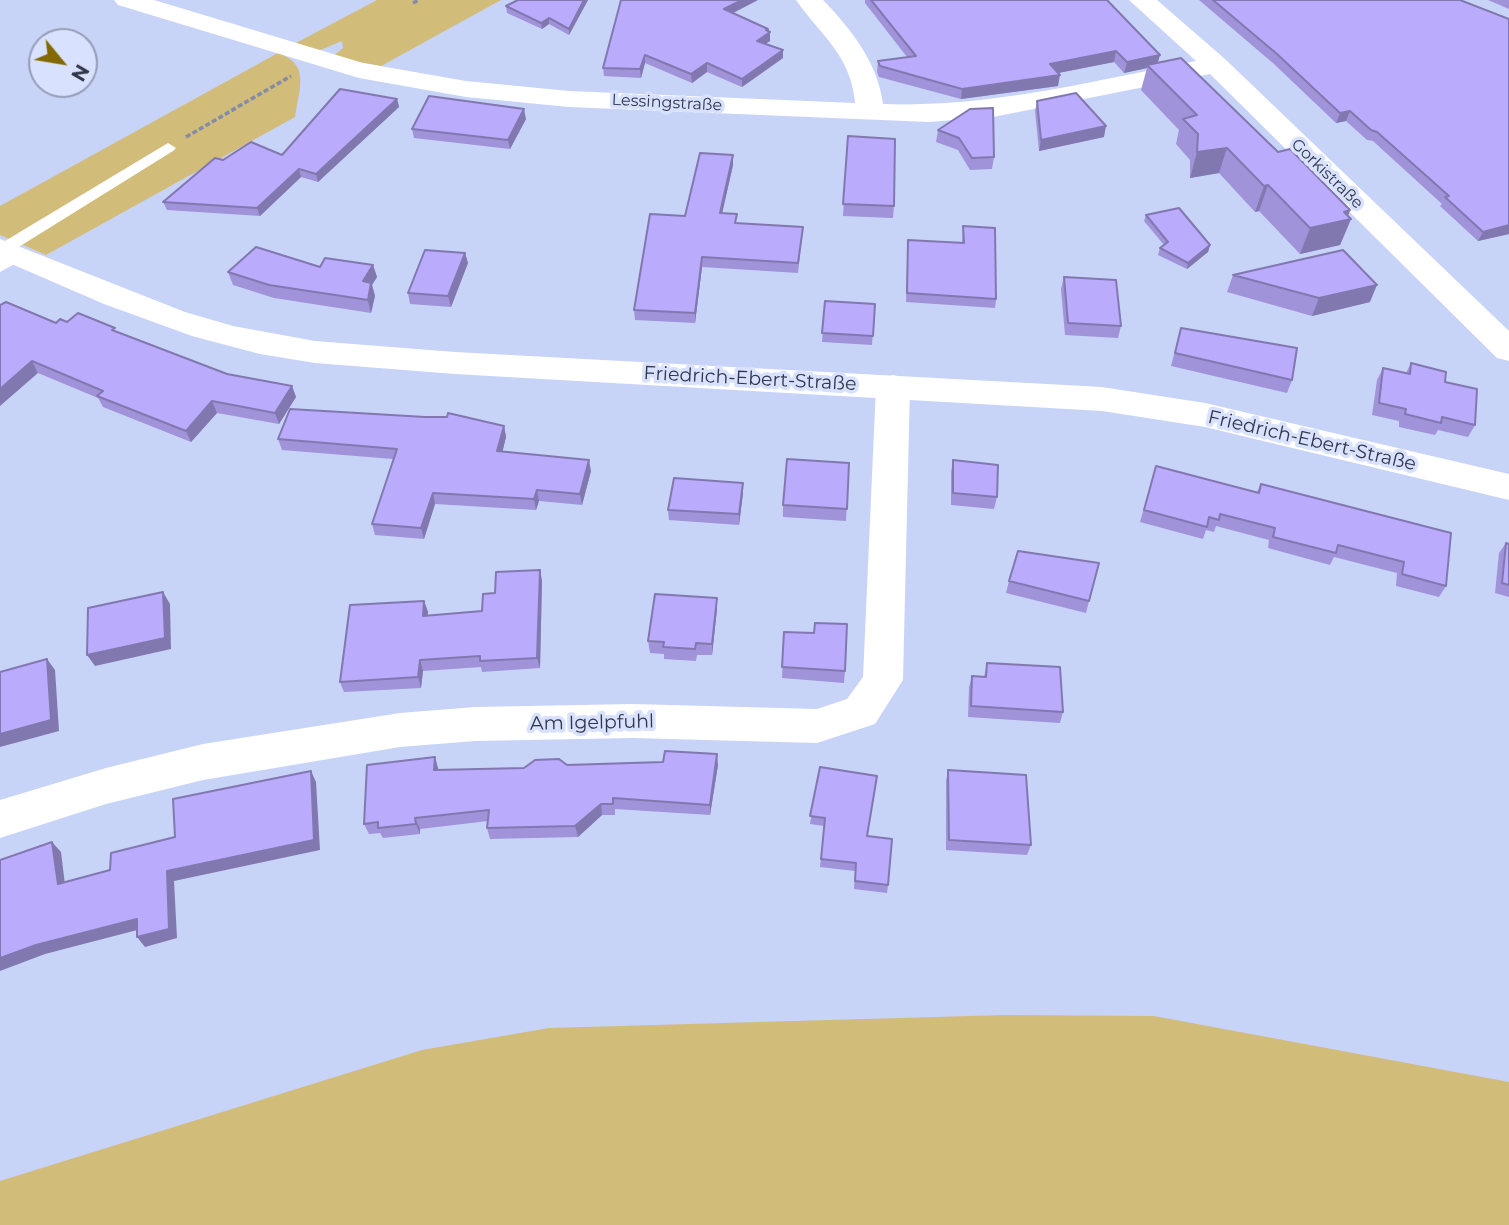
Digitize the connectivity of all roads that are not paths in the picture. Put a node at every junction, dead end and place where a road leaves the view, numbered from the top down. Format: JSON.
{"nodes":[{"id":1,"x":127,"y":0,"type":"edge"},
{"id":2,"x":809,"y":0,"type":"edge"},
{"id":3,"x":1142,"y":0,"type":"edge"},
{"id":4,"x":1216,"y":65,"type":"junction"},
{"id":5,"x":870,"y":113,"type":"junction"},
{"id":6,"x":167,"y":148,"type":"road end"},
{"id":7,"x":5,"y":255,"type":"edge"},
{"id":8,"x":1509,"y":350,"type":"edge"},
{"id":9,"x":893,"y":387,"type":"junction"},
{"id":10,"x":1509,"y":487,"type":"edge"},
{"id":11,"x":0,"y":819,"type":"edge"}],
"edges":[{"from":1,"to":5,"type":"street","name":"Lessingstraße"},
{"from":2,"to":5,"type":"street"},
{"from":3,"to":4,"type":"street","name":"Gorkistraße"},
{"from":4,"to":5,"type":"street","name":"Lessingstraße"},
{"from":4,"to":8,"type":"street","name":"Gorkistraße"},
{"from":6,"to":7,"type":"lane"},
{"from":7,"to":9,"type":"street","name":"Friedrich-Ebert-Straße"},
{"from":9,"to":10,"type":"street","name":"Friedrich-Ebert-Straße"},
{"from":9,"to":11,"type":"street","name":"Am Igelpfuhl"}]}
